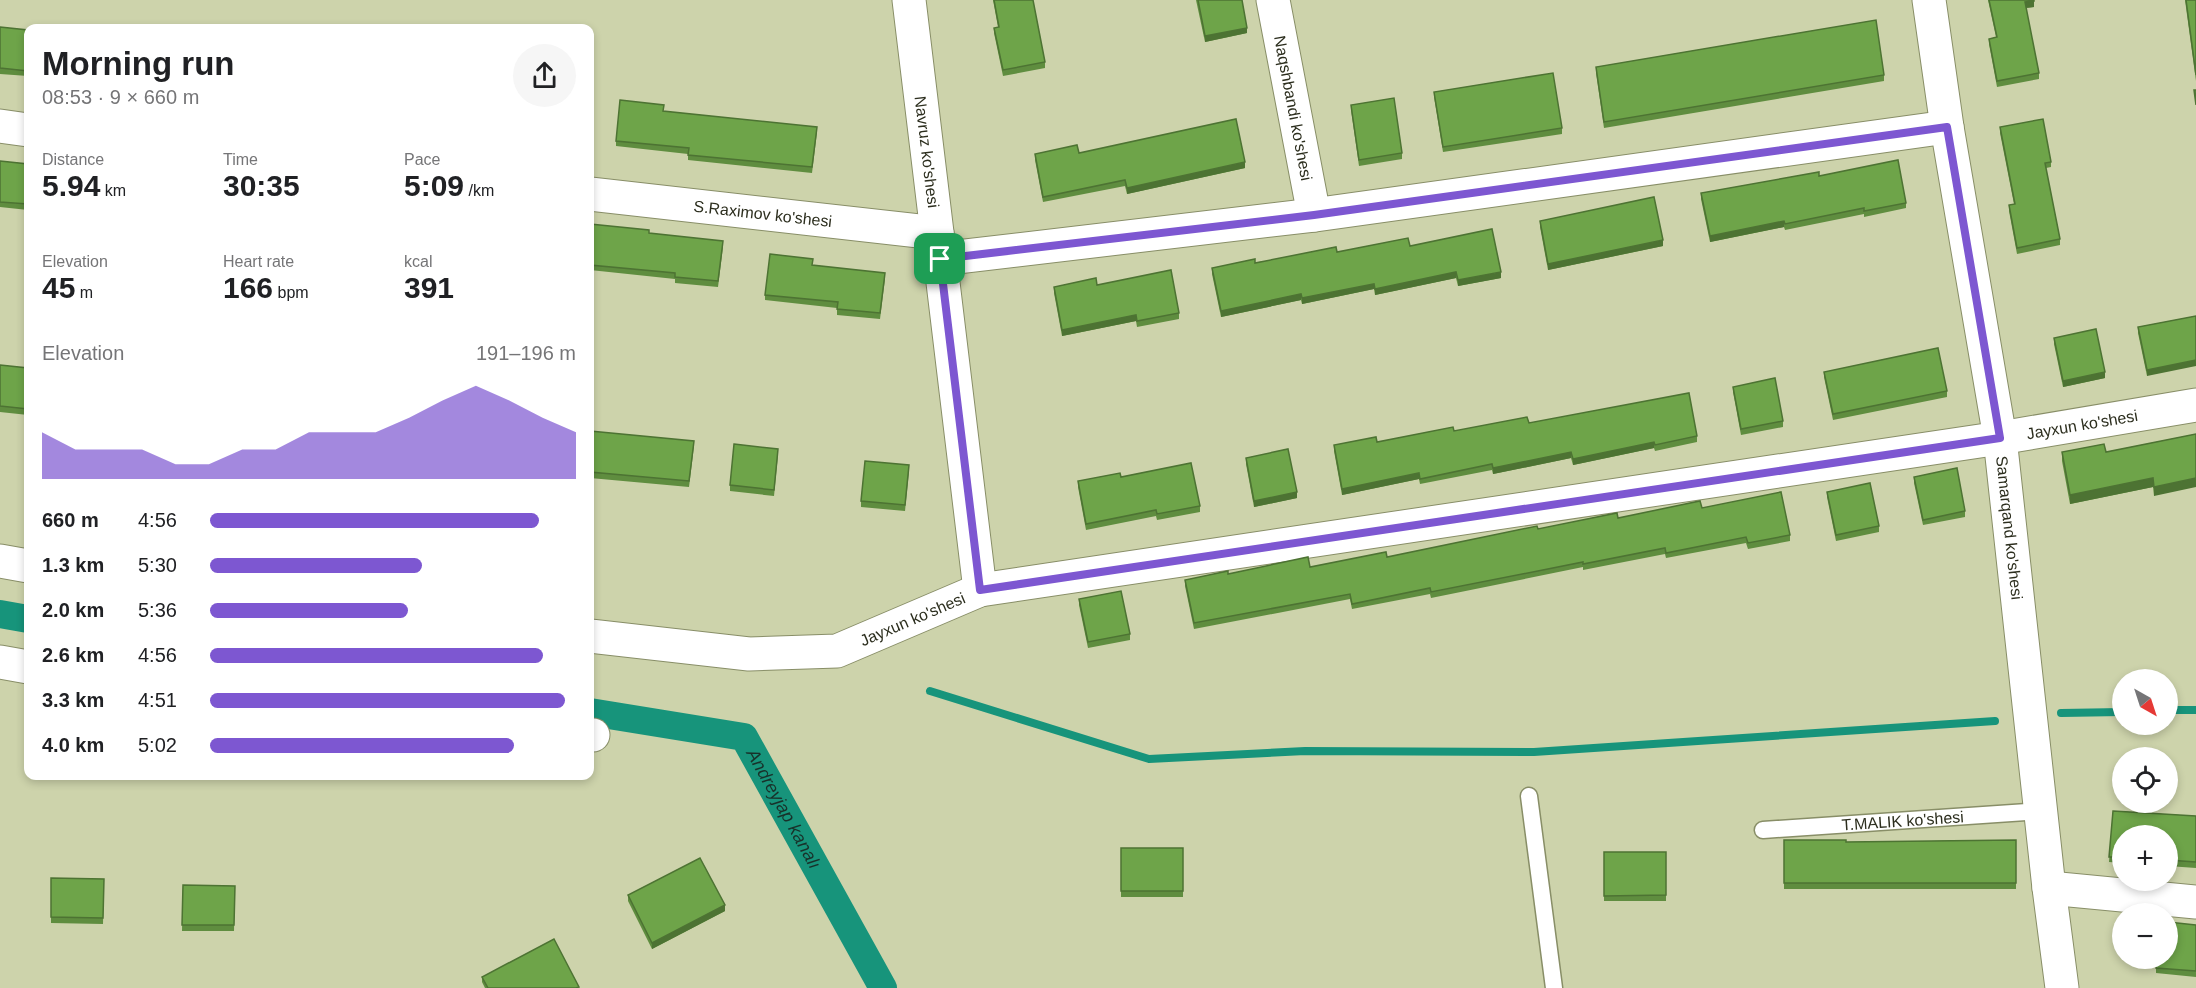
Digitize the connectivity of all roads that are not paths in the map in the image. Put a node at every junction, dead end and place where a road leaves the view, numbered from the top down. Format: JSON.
{"nodes":[{"id":1,"x":909,"y":0,"type":"edge"},
{"id":2,"x":1273,"y":0,"type":"edge"},
{"id":3,"x":1929,"y":0,"type":"edge"},
{"id":4,"x":0,"y":126,"type":"edge"},
{"id":5,"x":1947,"y":127,"type":"junction"},
{"id":6,"x":24,"y":129,"type":"edge"},
{"id":7,"x":594,"y":195,"type":"edge"},
{"id":8,"x":1314,"y":215,"type":"junction"},
{"id":9,"x":939,"y":246,"type":"junction"},
{"id":10,"x":2196,"y":405,"type":"edge"},
{"id":11,"x":2000,"y":438,"type":"junction"},
{"id":12,"x":0,"y":561,"type":"edge"},
{"id":13,"x":24,"y":565,"type":"edge"},
{"id":14,"x":980,"y":590,"type":"junction"},
{"id":15,"x":594,"y":636,"type":"edge"},
{"id":16,"x":0,"y":662,"type":"edge"},
{"id":17,"x":24,"y":666,"type":"edge"},
{"id":18,"x":1529,"y":796,"type":"dead end"},
{"id":19,"x":2041,"y":811,"type":"junction"},
{"id":20,"x":1763,"y":830,"type":"dead end"},
{"id":21,"x":2049,"y":888,"type":"junction"},
{"id":22,"x":2196,"y":902,"type":"edge"},
{"id":23,"x":1554,"y":988,"type":"edge"},
{"id":24,"x":2062,"y":988,"type":"edge"}],
"edges":[{"from":1,"to":9,"type":"street","name":"Navruz ko'shesi"},
{"from":2,"to":8,"type":"street","name":"Naqshbandi ko'shesi"},
{"from":3,"to":5,"type":"street","name":"Samarqand ko'shesi"},
{"from":4,"to":6,"type":"street"},
{"from":5,"to":8,"type":"street","name":"S.Raximov ko'shesi"},
{"from":5,"to":11,"type":"street","name":"Samarqand ko'shesi"},
{"from":7,"to":9,"type":"street","name":"S.Raximov ko'shesi"},
{"from":8,"to":9,"type":"street","name":"S.Raximov ko'shesi"},
{"from":9,"to":14,"type":"street","name":"Navruz ko'shesi"},
{"from":10,"to":11,"type":"street","name":"Jayxun ko'shesi"},
{"from":11,"to":14,"type":"street","name":"Jayxun ko'shesi"},
{"from":11,"to":19,"type":"street","name":"Samarqand ko'shesi"},
{"from":12,"to":13,"type":"street"},
{"from":14,"to":15,"type":"street","name":"Jayxun ko'shesi"},
{"from":16,"to":17,"type":"street"},
{"from":18,"to":23,"type":"lane"},
{"from":19,"to":20,"type":"lane","name":"T.MALIK ko'shesi"},
{"from":19,"to":21,"type":"street","name":"Samarqand ko'shesi"},
{"from":21,"to":22,"type":"street"},
{"from":21,"to":24,"type":"street","name":"Samarqand ko'shesi"}]}
